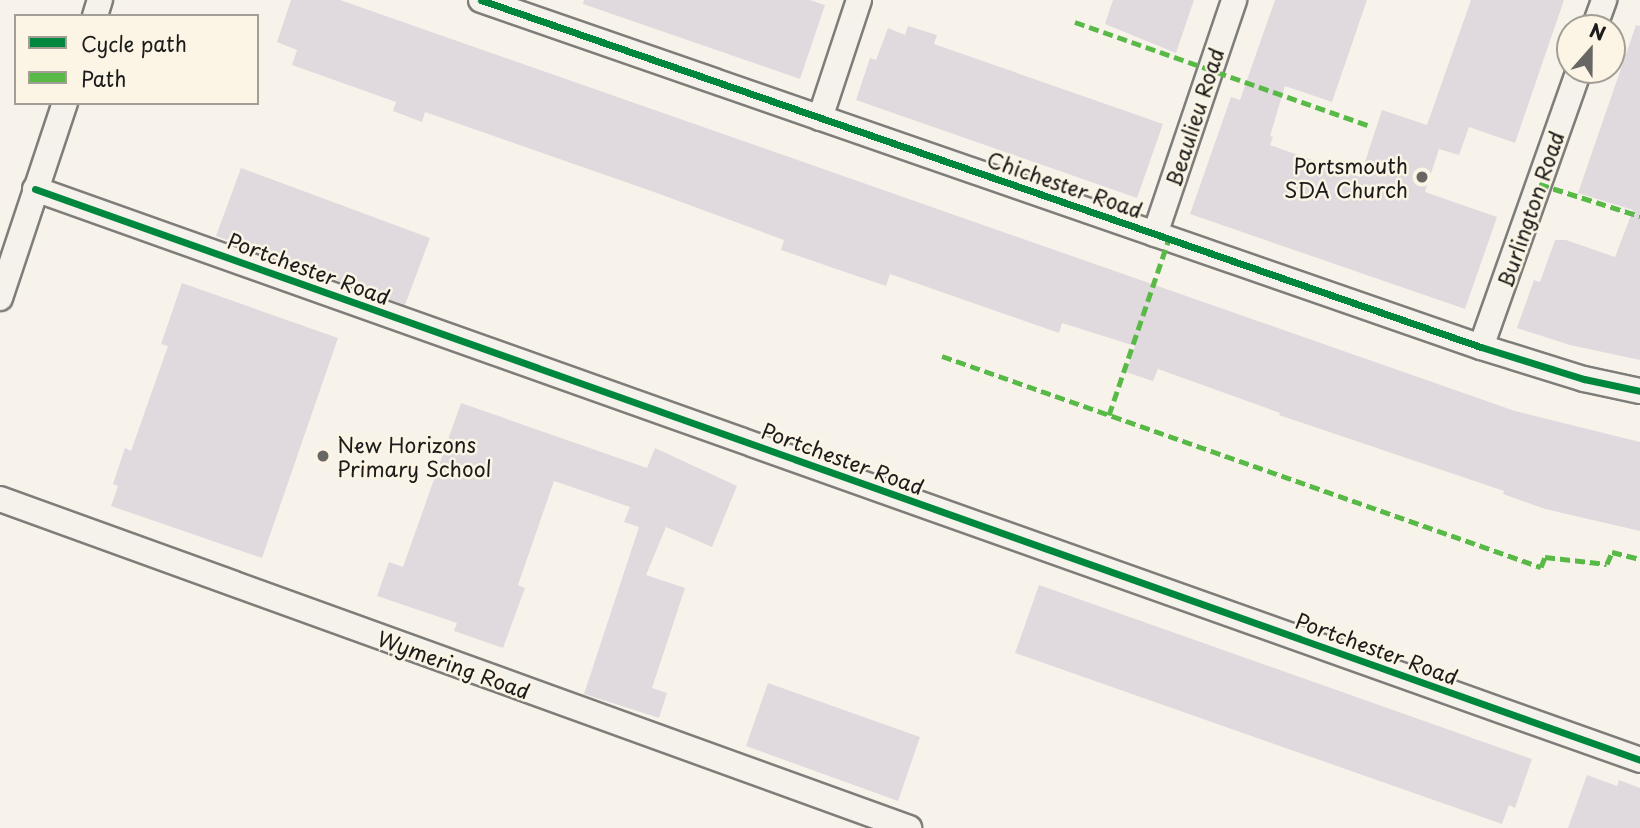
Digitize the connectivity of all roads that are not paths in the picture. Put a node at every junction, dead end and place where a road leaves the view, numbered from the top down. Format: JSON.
{"nodes":[{"id":1,"x":483,"y":0,"type":"edge"},
{"id":2,"x":859,"y":0,"type":"edge"},
{"id":3,"x":1234,"y":0,"type":"edge"},
{"id":4,"x":1574,"y":84,"type":"edge"},
{"id":5,"x":64,"y":105,"type":"edge"},
{"id":6,"x":820,"y":118,"type":"junction"},
{"id":7,"x":35,"y":189,"type":"junction"},
{"id":8,"x":1155,"y":234,"type":"junction"},
{"id":9,"x":0,"y":298,"type":"edge"},
{"id":10,"x":1481,"y":347,"type":"junction"},
{"id":11,"x":1640,"y":391,"type":"edge"},
{"id":12,"x":0,"y":499,"type":"edge"},
{"id":13,"x":1640,"y":760,"type":"edge"},
{"id":14,"x":909,"y":828,"type":"edge"}],
"edges":[{"from":1,"to":6,"type":"street","name":"Chichester Road"},
{"from":2,"to":6,"type":"street"},
{"from":3,"to":8,"type":"street","name":"Beaulieu Road"},
{"from":4,"to":10,"type":"street","name":"Burlington Road"},
{"from":5,"to":7,"type":"street"},
{"from":6,"to":8,"type":"street","name":"Chichester Road"},
{"from":7,"to":9,"type":"street"},
{"from":7,"to":13,"type":"street","name":"Portchester Road"},
{"from":8,"to":10,"type":"street","name":"Chichester Road"},
{"from":10,"to":11,"type":"street","name":"Chichester Road"},
{"from":12,"to":14,"type":"street","name":"Wymering Road"}]}
